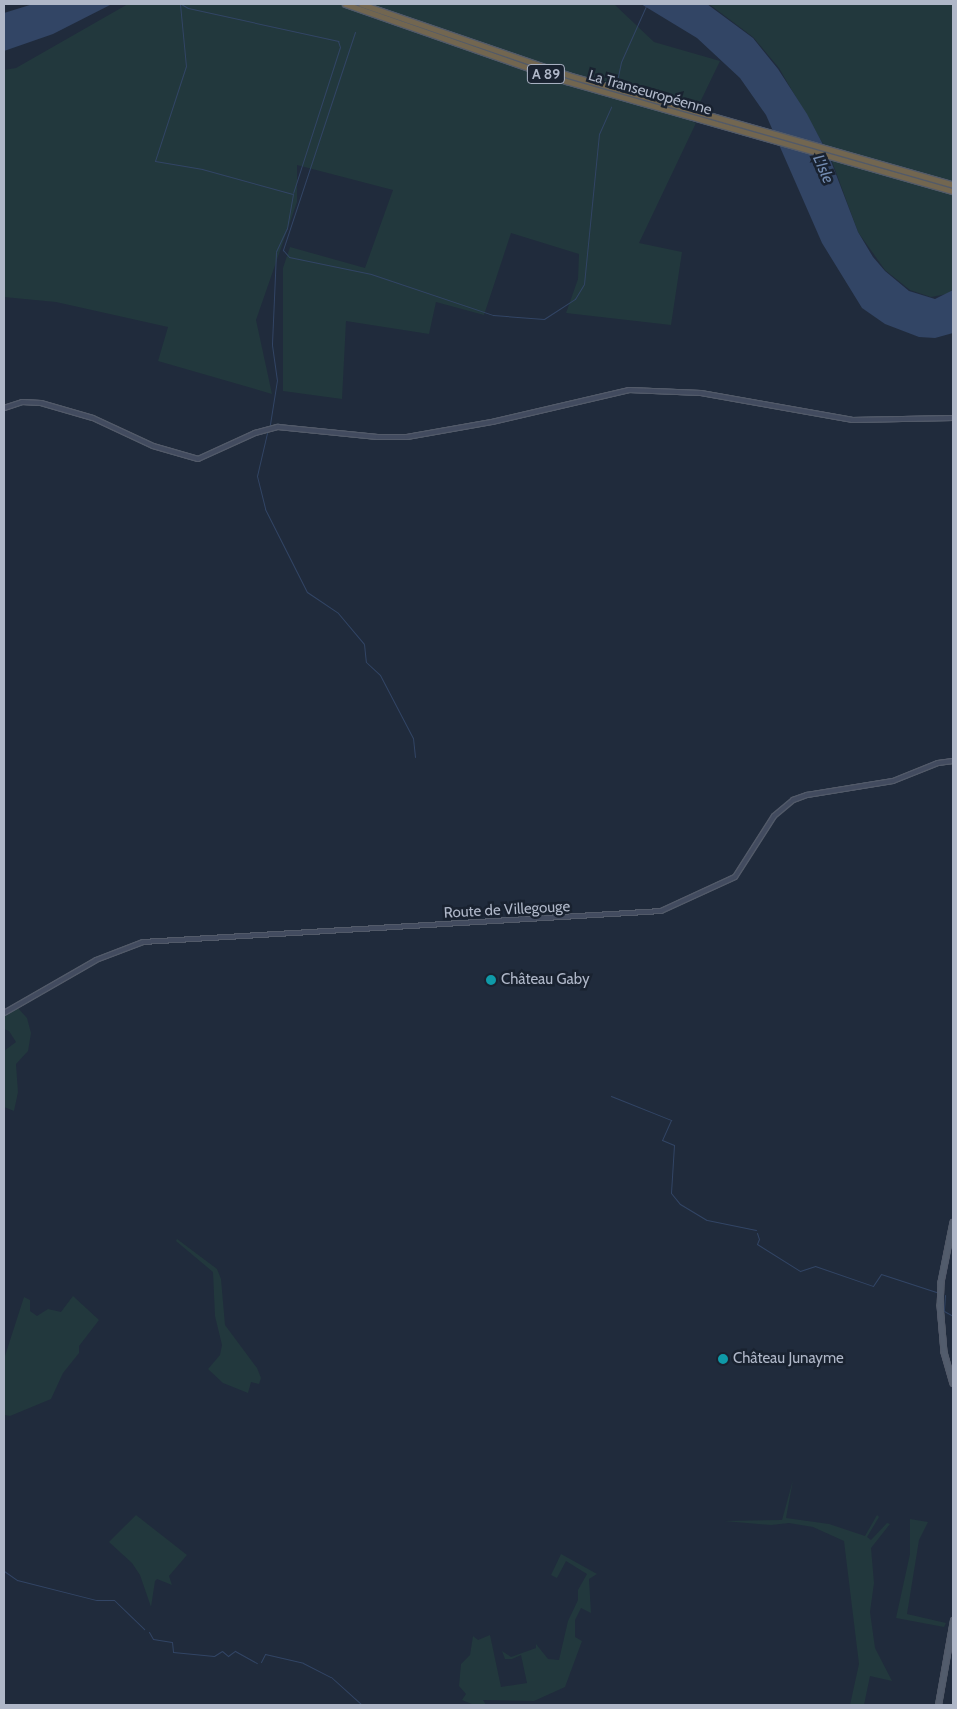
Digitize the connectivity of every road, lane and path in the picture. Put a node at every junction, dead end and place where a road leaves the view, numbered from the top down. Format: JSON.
{"nodes":[{"id":1,"x":345,"y":4,"type":"edge"},
{"id":2,"x":361,"y":4,"type":"edge"},
{"id":3,"x":953,"y":185,"type":"edge"},
{"id":4,"x":953,"y":192,"type":"edge"},
{"id":5,"x":4,"y":408,"type":"edge"},
{"id":6,"x":953,"y":418,"type":"edge"},
{"id":7,"x":953,"y":761,"type":"edge"},
{"id":8,"x":4,"y":1013,"type":"edge"},
{"id":9,"x":953,"y":1225,"type":"edge"},
{"id":10,"x":953,"y":1383,"type":"edge"},
{"id":11,"x":953,"y":1620,"type":"edge"},
{"id":12,"x":938,"y":1705,"type":"edge"}],
"edges":[{"from":1,"to":4,"type":"highway","name":"La Transeuropéenne","number":"A 89"},
{"from":2,"to":3,"type":"highway","name":"La Transeuropéenne","number":"A 89"},
{"from":5,"to":6,"type":"street"},
{"from":7,"to":8,"type":"street","name":"Route de Villegouge"},
{"from":9,"to":10,"type":"main road"},
{"from":11,"to":12,"type":"main road"}]}
